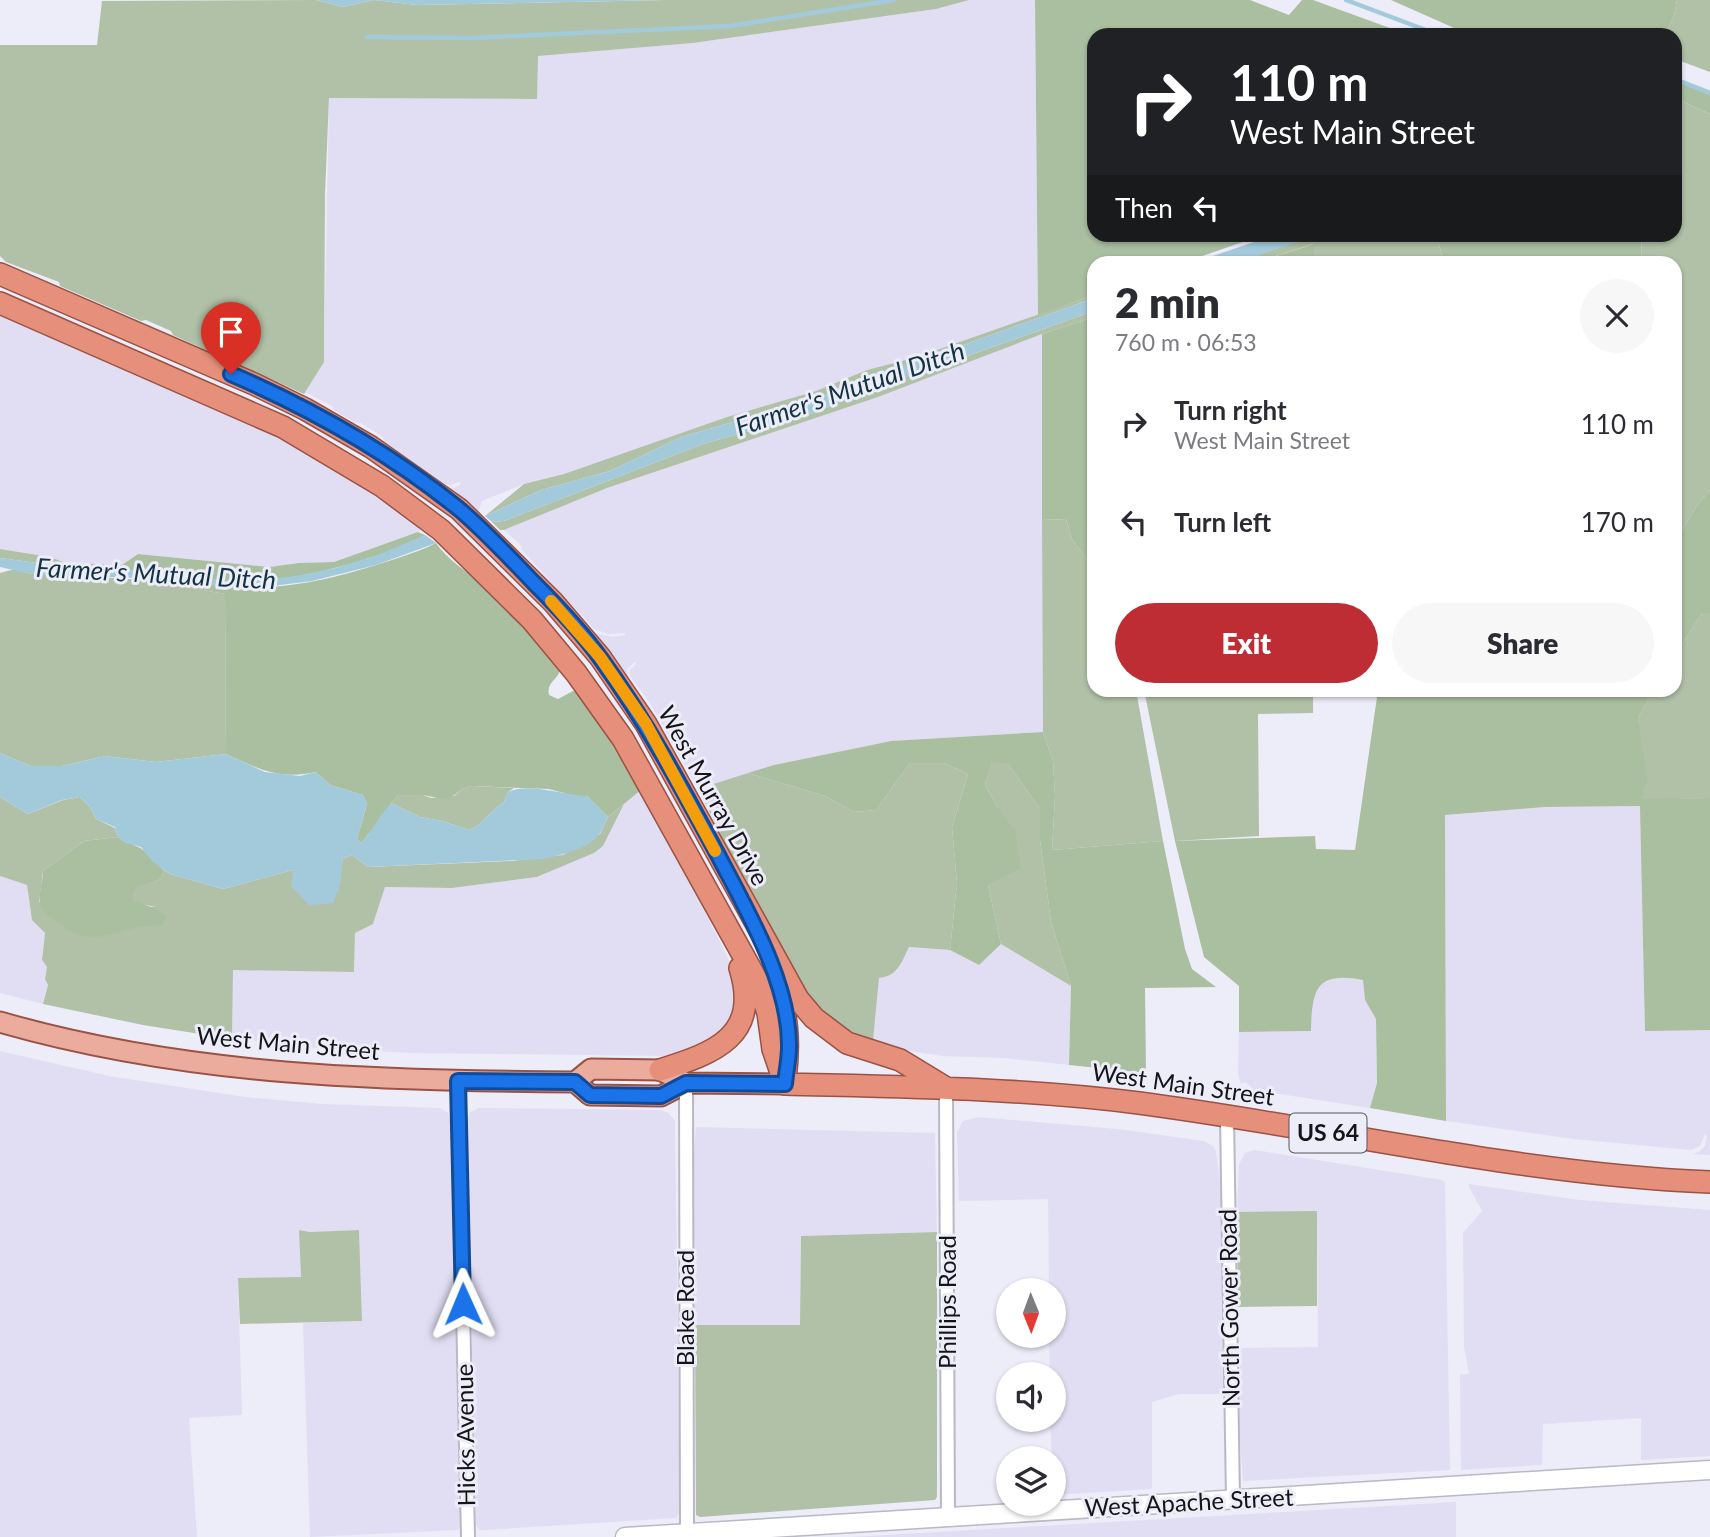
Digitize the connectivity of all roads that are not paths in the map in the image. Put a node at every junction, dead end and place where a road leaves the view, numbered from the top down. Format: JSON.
{"nodes":[{"id":1,"x":0,"y":274,"type":"edge"},
{"id":2,"x":0,"y":303,"type":"edge"},
{"id":3,"x":751,"y":918,"type":"junction"},
{"id":4,"x":726,"y":923,"type":"junction"},
{"id":5,"x":0,"y":1023,"type":"edge"},
{"id":6,"x":660,"y":1070,"type":"junction"},
{"id":7,"x":458,"y":1081,"type":"junction"},
{"id":8,"x":575,"y":1082,"type":"junction"},
{"id":9,"x":686,"y":1083,"type":"junction"},
{"id":10,"x":785,"y":1084,"type":"junction"},
{"id":11,"x":946,"y":1088,"type":"junction"},
{"id":12,"x":1227,"y":1116,"type":"junction"},
{"id":13,"x":1710,"y":1182,"type":"edge"},
{"id":14,"x":1710,"y":1470,"type":"edge"},
{"id":15,"x":1233,"y":1500,"type":"junction"},
{"id":16,"x":948,"y":1517,"type":"junction"},
{"id":17,"x":687,"y":1534,"type":"junction"},
{"id":18,"x":468,"y":1537,"type":"edge"},
{"id":19,"x":625,"y":1537,"type":"edge"}],
"edges":[{"from":1,"to":3,"type":"highway","name":"West Murray Drive","number":"US 64"},
{"from":2,"to":4,"type":"highway","name":"West Murray Drive"},
{"from":3,"to":10,"type":"highway"},
{"from":3,"to":11,"type":"highway","name":"West Murray Drive","number":"US 64"},
{"from":4,"to":6,"type":"highway"},
{"from":4,"to":10,"type":"highway","name":"West Murray Drive"},
{"from":5,"to":7,"type":"main road","name":"West Main Street"},
{"from":6,"to":8,"type":"main road","name":"West Main Street"},
{"from":6,"to":9,"type":"main road","name":"West Main Street"},
{"from":7,"to":8,"type":"main road","name":"West Main Street"},
{"from":7,"to":18,"type":"street","name":"Hicks Avenue"},
{"from":8,"to":9,"type":"main road","name":"West Main Street"},
{"from":9,"to":10,"type":"main road","name":"West Main Street"},
{"from":9,"to":17,"type":"street","name":"Blake Road"},
{"from":10,"to":11,"type":"highway","name":"West Main Street","number":"US 64"},
{"from":11,"to":12,"type":"highway","name":"West Main Street","number":"US 64"},
{"from":11,"to":16,"type":"street","name":"Phillips Road"},
{"from":12,"to":13,"type":"highway","name":"West Main Street","number":"US 64"},
{"from":12,"to":15,"type":"street","name":"North Gower Road"},
{"from":14,"to":15,"type":"main road","name":"West Apache Street"},
{"from":15,"to":16,"type":"main road","name":"West Apache Street"},
{"from":16,"to":17,"type":"main road","name":"West Apache Street"},
{"from":17,"to":19,"type":"main road","name":"West Apache Street"}]}
